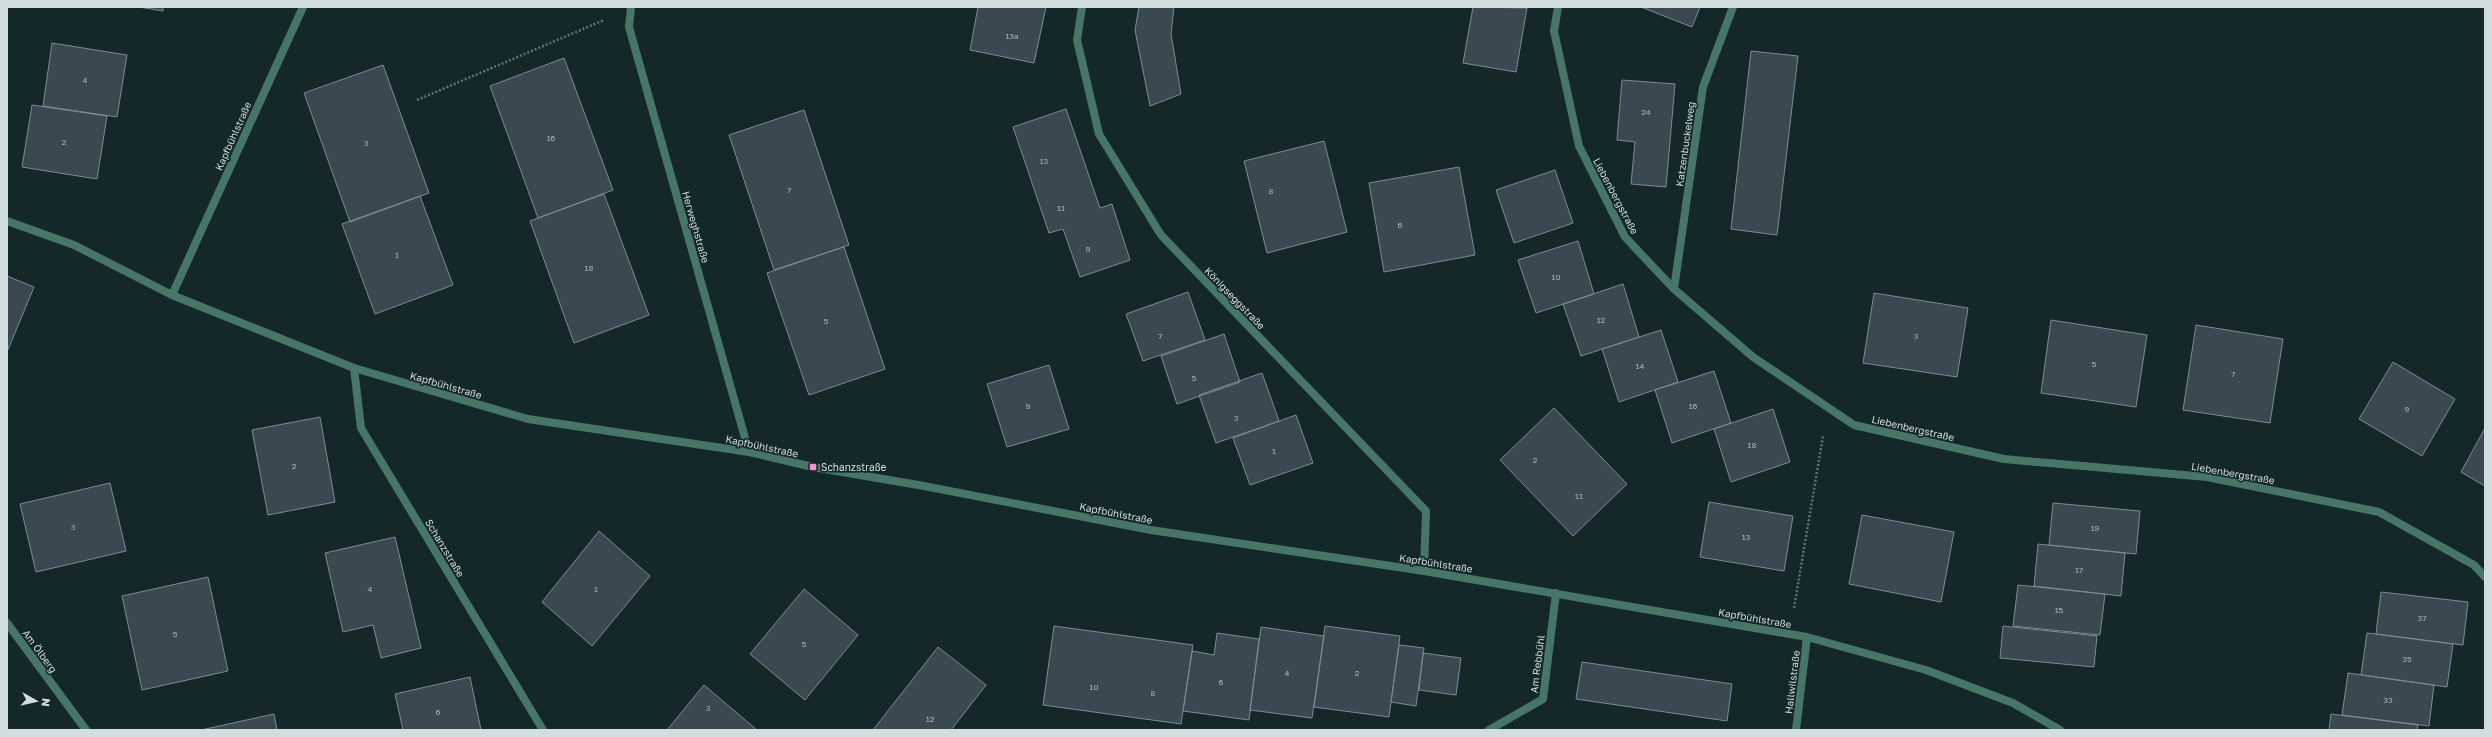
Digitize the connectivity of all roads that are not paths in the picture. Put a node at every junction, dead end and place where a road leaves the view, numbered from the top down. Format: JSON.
{"nodes":[{"id":1,"x":303,"y":7,"type":"edge"},
{"id":2,"x":1082,"y":7,"type":"edge"},
{"id":3,"x":1558,"y":7,"type":"edge"},
{"id":4,"x":1733,"y":7,"type":"edge"},
{"id":5,"x":630,"y":8,"type":"edge"},
{"id":6,"x":7,"y":221,"type":"edge"},
{"id":7,"x":1674,"y":289,"type":"junction"},
{"id":8,"x":172,"y":295,"type":"junction"},
{"id":9,"x":354,"y":368,"type":"junction"},
{"id":10,"x":749,"y":452,"type":"junction"},
{"id":11,"x":1424,"y":571,"type":"junction"},
{"id":12,"x":2485,"y":576,"type":"edge"},
{"id":13,"x":1556,"y":593,"type":"junction"},
{"id":14,"x":7,"y":623,"type":"edge"},
{"id":15,"x":1807,"y":637,"type":"junction"},
{"id":16,"x":86,"y":730,"type":"edge"},
{"id":17,"x":543,"y":730,"type":"edge"},
{"id":18,"x":1489,"y":730,"type":"edge"},
{"id":19,"x":1796,"y":730,"type":"edge"},
{"id":20,"x":2060,"y":730,"type":"edge"}],
"edges":[{"from":1,"to":8,"type":"street","name":"Kapfbühlstraße"},
{"from":2,"to":11,"type":"street","name":"Königseggstraße"},
{"from":3,"to":7,"type":"street","name":"Liebenbergstraße"},
{"from":4,"to":7,"type":"street","name":"Katzenbuckelweg"},
{"from":5,"to":10,"type":"street","name":"Herweghstraße"},
{"from":6,"to":8,"type":"street","name":"Kapfbühlstraße"},
{"from":7,"to":12,"type":"street","name":"Liebenbergstraße"},
{"from":8,"to":9,"type":"street","name":"Kapfbühlstraße"},
{"from":9,"to":10,"type":"street","name":"Kapfbühlstraße"},
{"from":9,"to":17,"type":"street","name":"Schanzstraße"},
{"from":10,"to":11,"type":"street","name":"Kapfbühlstraße"},
{"from":11,"to":13,"type":"street","name":"Kapfbühlstraße"},
{"from":13,"to":15,"type":"street","name":"Kapfbühlstraße"},
{"from":13,"to":18,"type":"street","name":"Am Rebbühl"},
{"from":14,"to":16,"type":"street","name":"Am Ölberg"},
{"from":15,"to":19,"type":"street","name":"Hallwilstraße"},
{"from":15,"to":20,"type":"street","name":"Kapfbühlstraße"}]}
